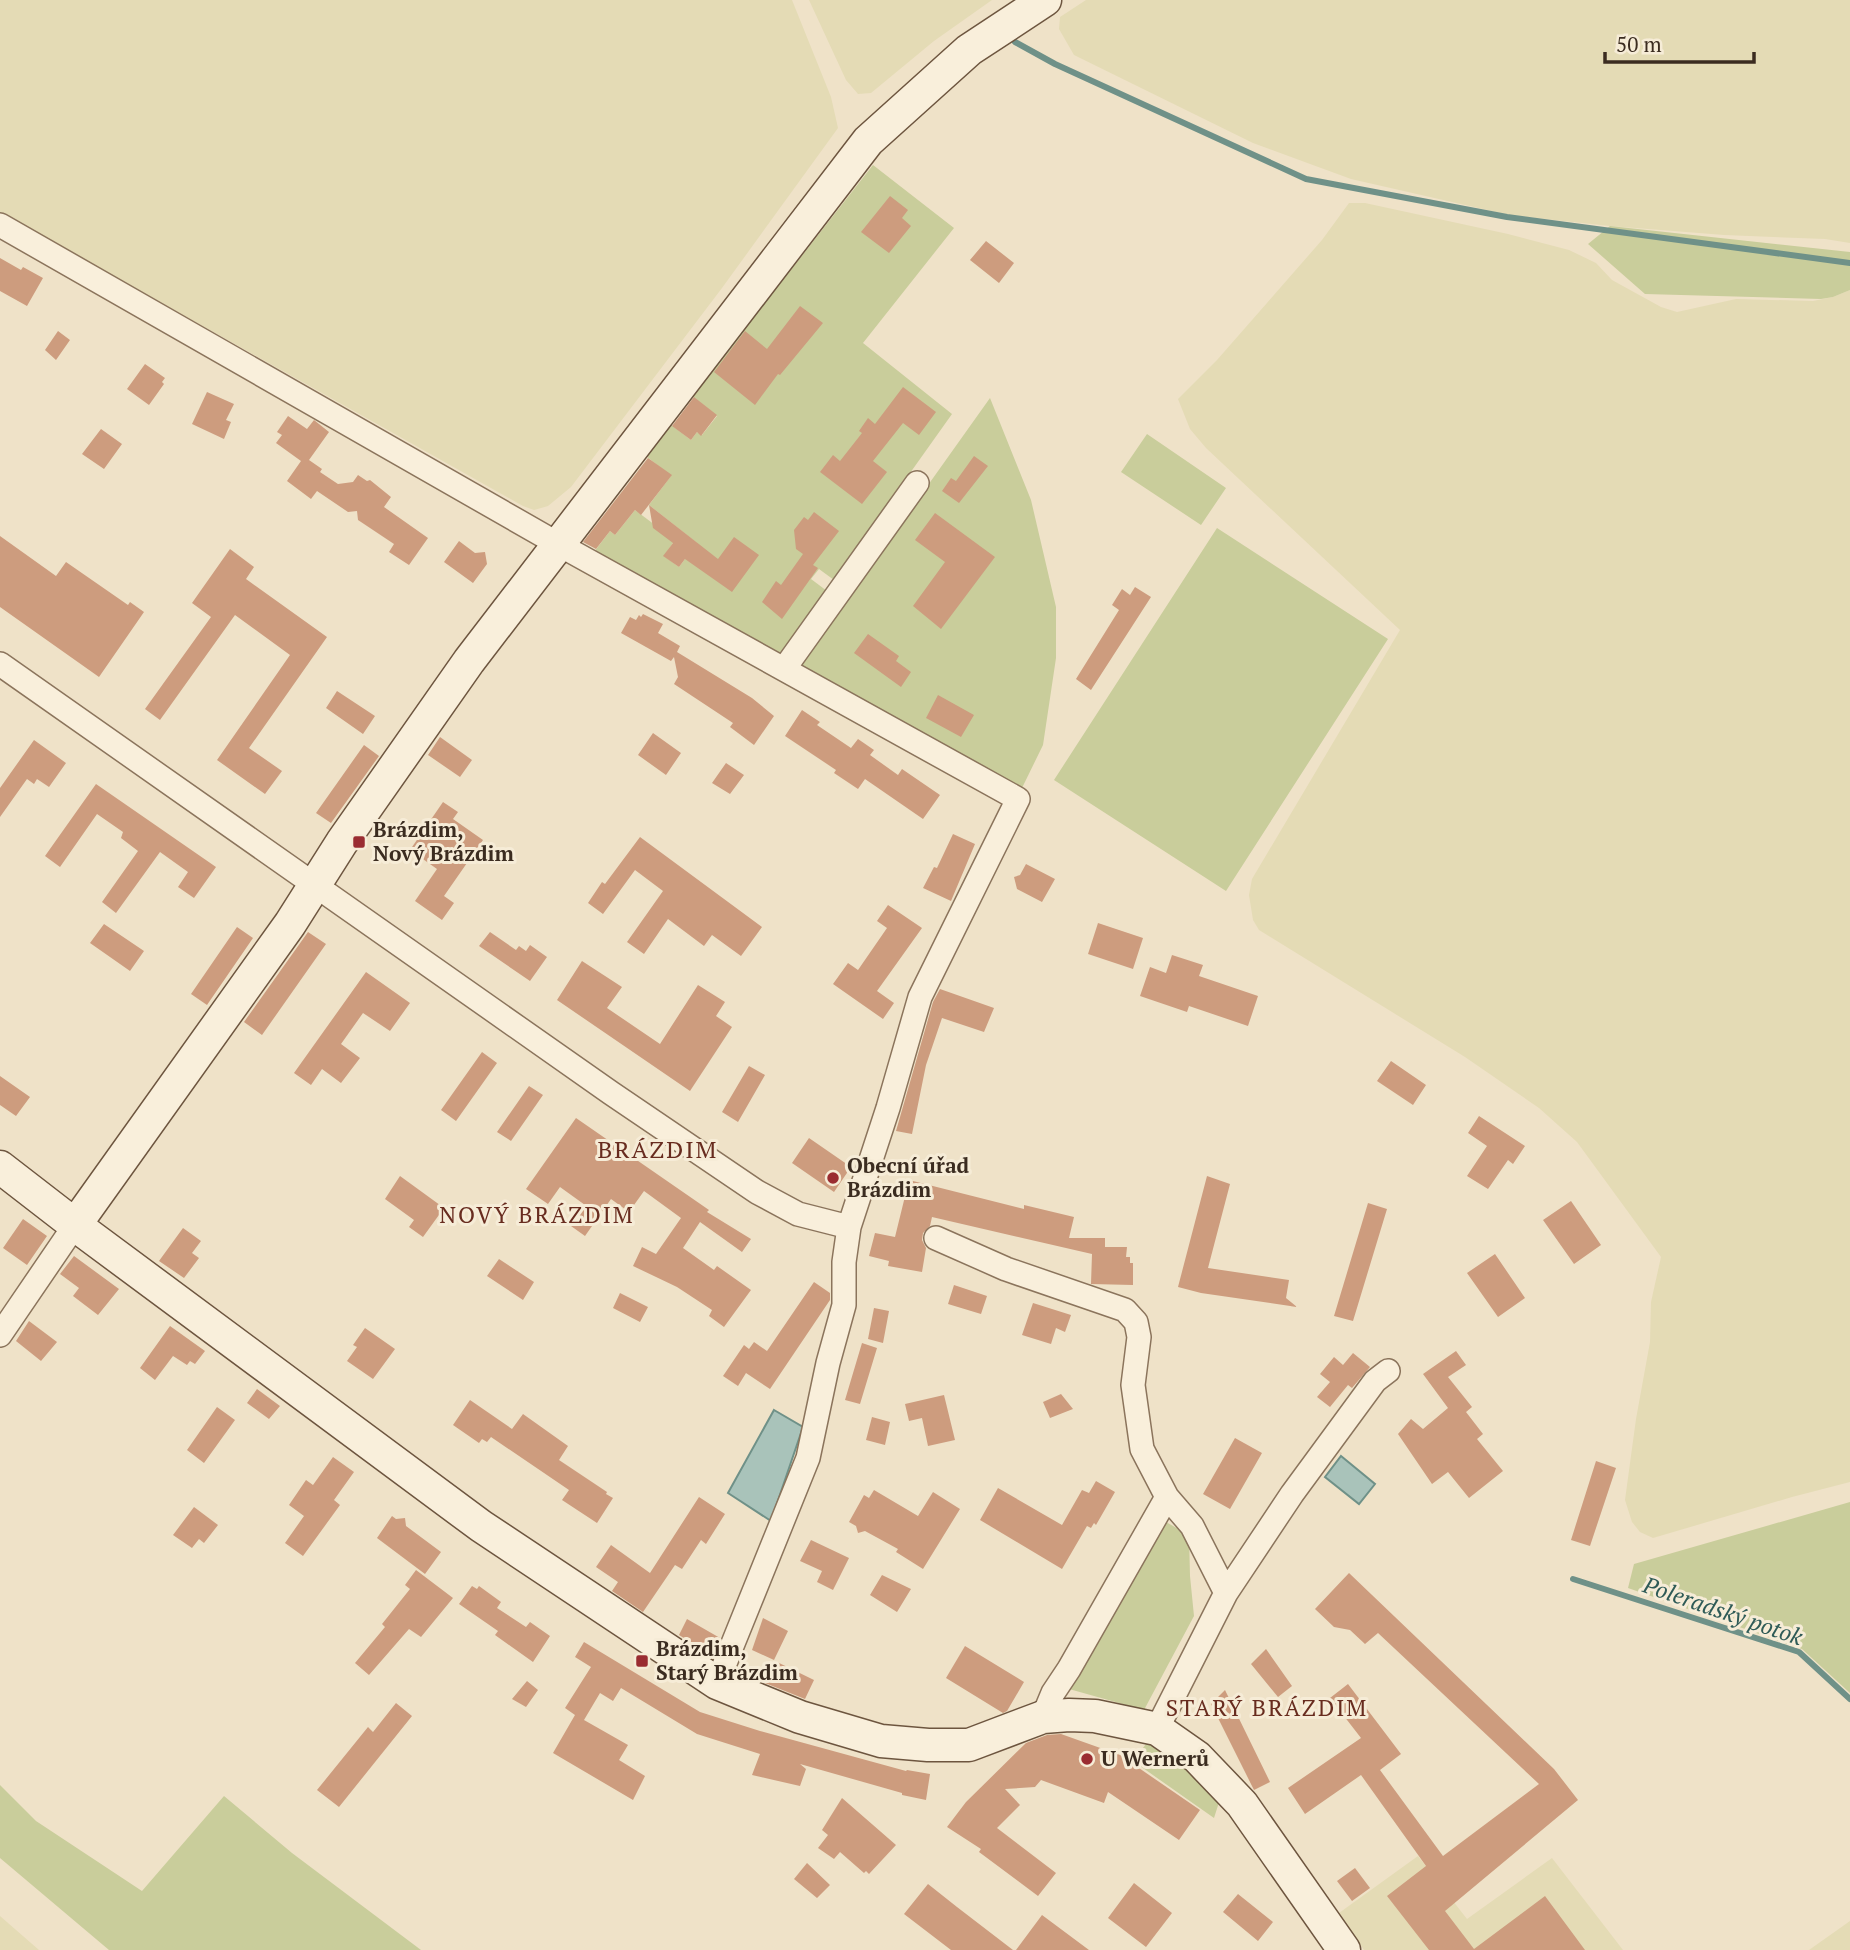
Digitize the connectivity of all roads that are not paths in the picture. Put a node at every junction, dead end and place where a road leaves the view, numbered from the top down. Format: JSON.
{"nodes":[{"id":1,"x":1045,"y":0,"type":"edge"},
{"id":2,"x":0,"y":225,"type":"edge"},
{"id":3,"x":917,"y":483,"type":"dead end"},
{"id":4,"x":558,"y":544,"type":"junction"},
{"id":5,"x":0,"y":664,"type":"edge"},
{"id":6,"x":784,"y":669,"type":"junction"},
{"id":7,"x":316,"y":884,"type":"junction"},
{"id":8,"x":0,"y":1167,"type":"edge"},
{"id":9,"x":75,"y":1225,"type":"junction"},
{"id":10,"x":849,"y":1227,"type":"junction"},
{"id":11,"x":936,"y":1238,"type":"dead end"},
{"id":12,"x":0,"y":1335,"type":"edge"},
{"id":13,"x":1388,"y":1371,"type":"dead end"},
{"id":14,"x":1167,"y":1497,"type":"junction"},
{"id":15,"x":1226,"y":1593,"type":"junction"},
{"id":16,"x":718,"y":1683,"type":"junction"},
{"id":17,"x":1043,"y":1717,"type":"junction"},
{"id":18,"x":1157,"y":1729,"type":"junction"},
{"id":19,"x":1344,"y":1950,"type":"edge"}],
"edges":[{"from":1,"to":4,"type":"street"},
{"from":2,"to":4,"type":"street"},
{"from":3,"to":6,"type":"street"},
{"from":4,"to":6,"type":"street"},
{"from":4,"to":7,"type":"street"},
{"from":5,"to":7,"type":"street"},
{"from":6,"to":10,"type":"street"},
{"from":7,"to":9,"type":"street"},
{"from":7,"to":10,"type":"street"},
{"from":8,"to":9,"type":"street"},
{"from":9,"to":12,"type":"street"},
{"from":9,"to":16,"type":"street"},
{"from":10,"to":16,"type":"street"},
{"from":11,"to":14,"type":"street"},
{"from":13,"to":15,"type":"street"},
{"from":14,"to":15,"type":"street"},
{"from":14,"to":17,"type":"street"},
{"from":15,"to":18,"type":"street"},
{"from":16,"to":17,"type":"street"},
{"from":17,"to":18,"type":"street"},
{"from":18,"to":19,"type":"street"}]}
